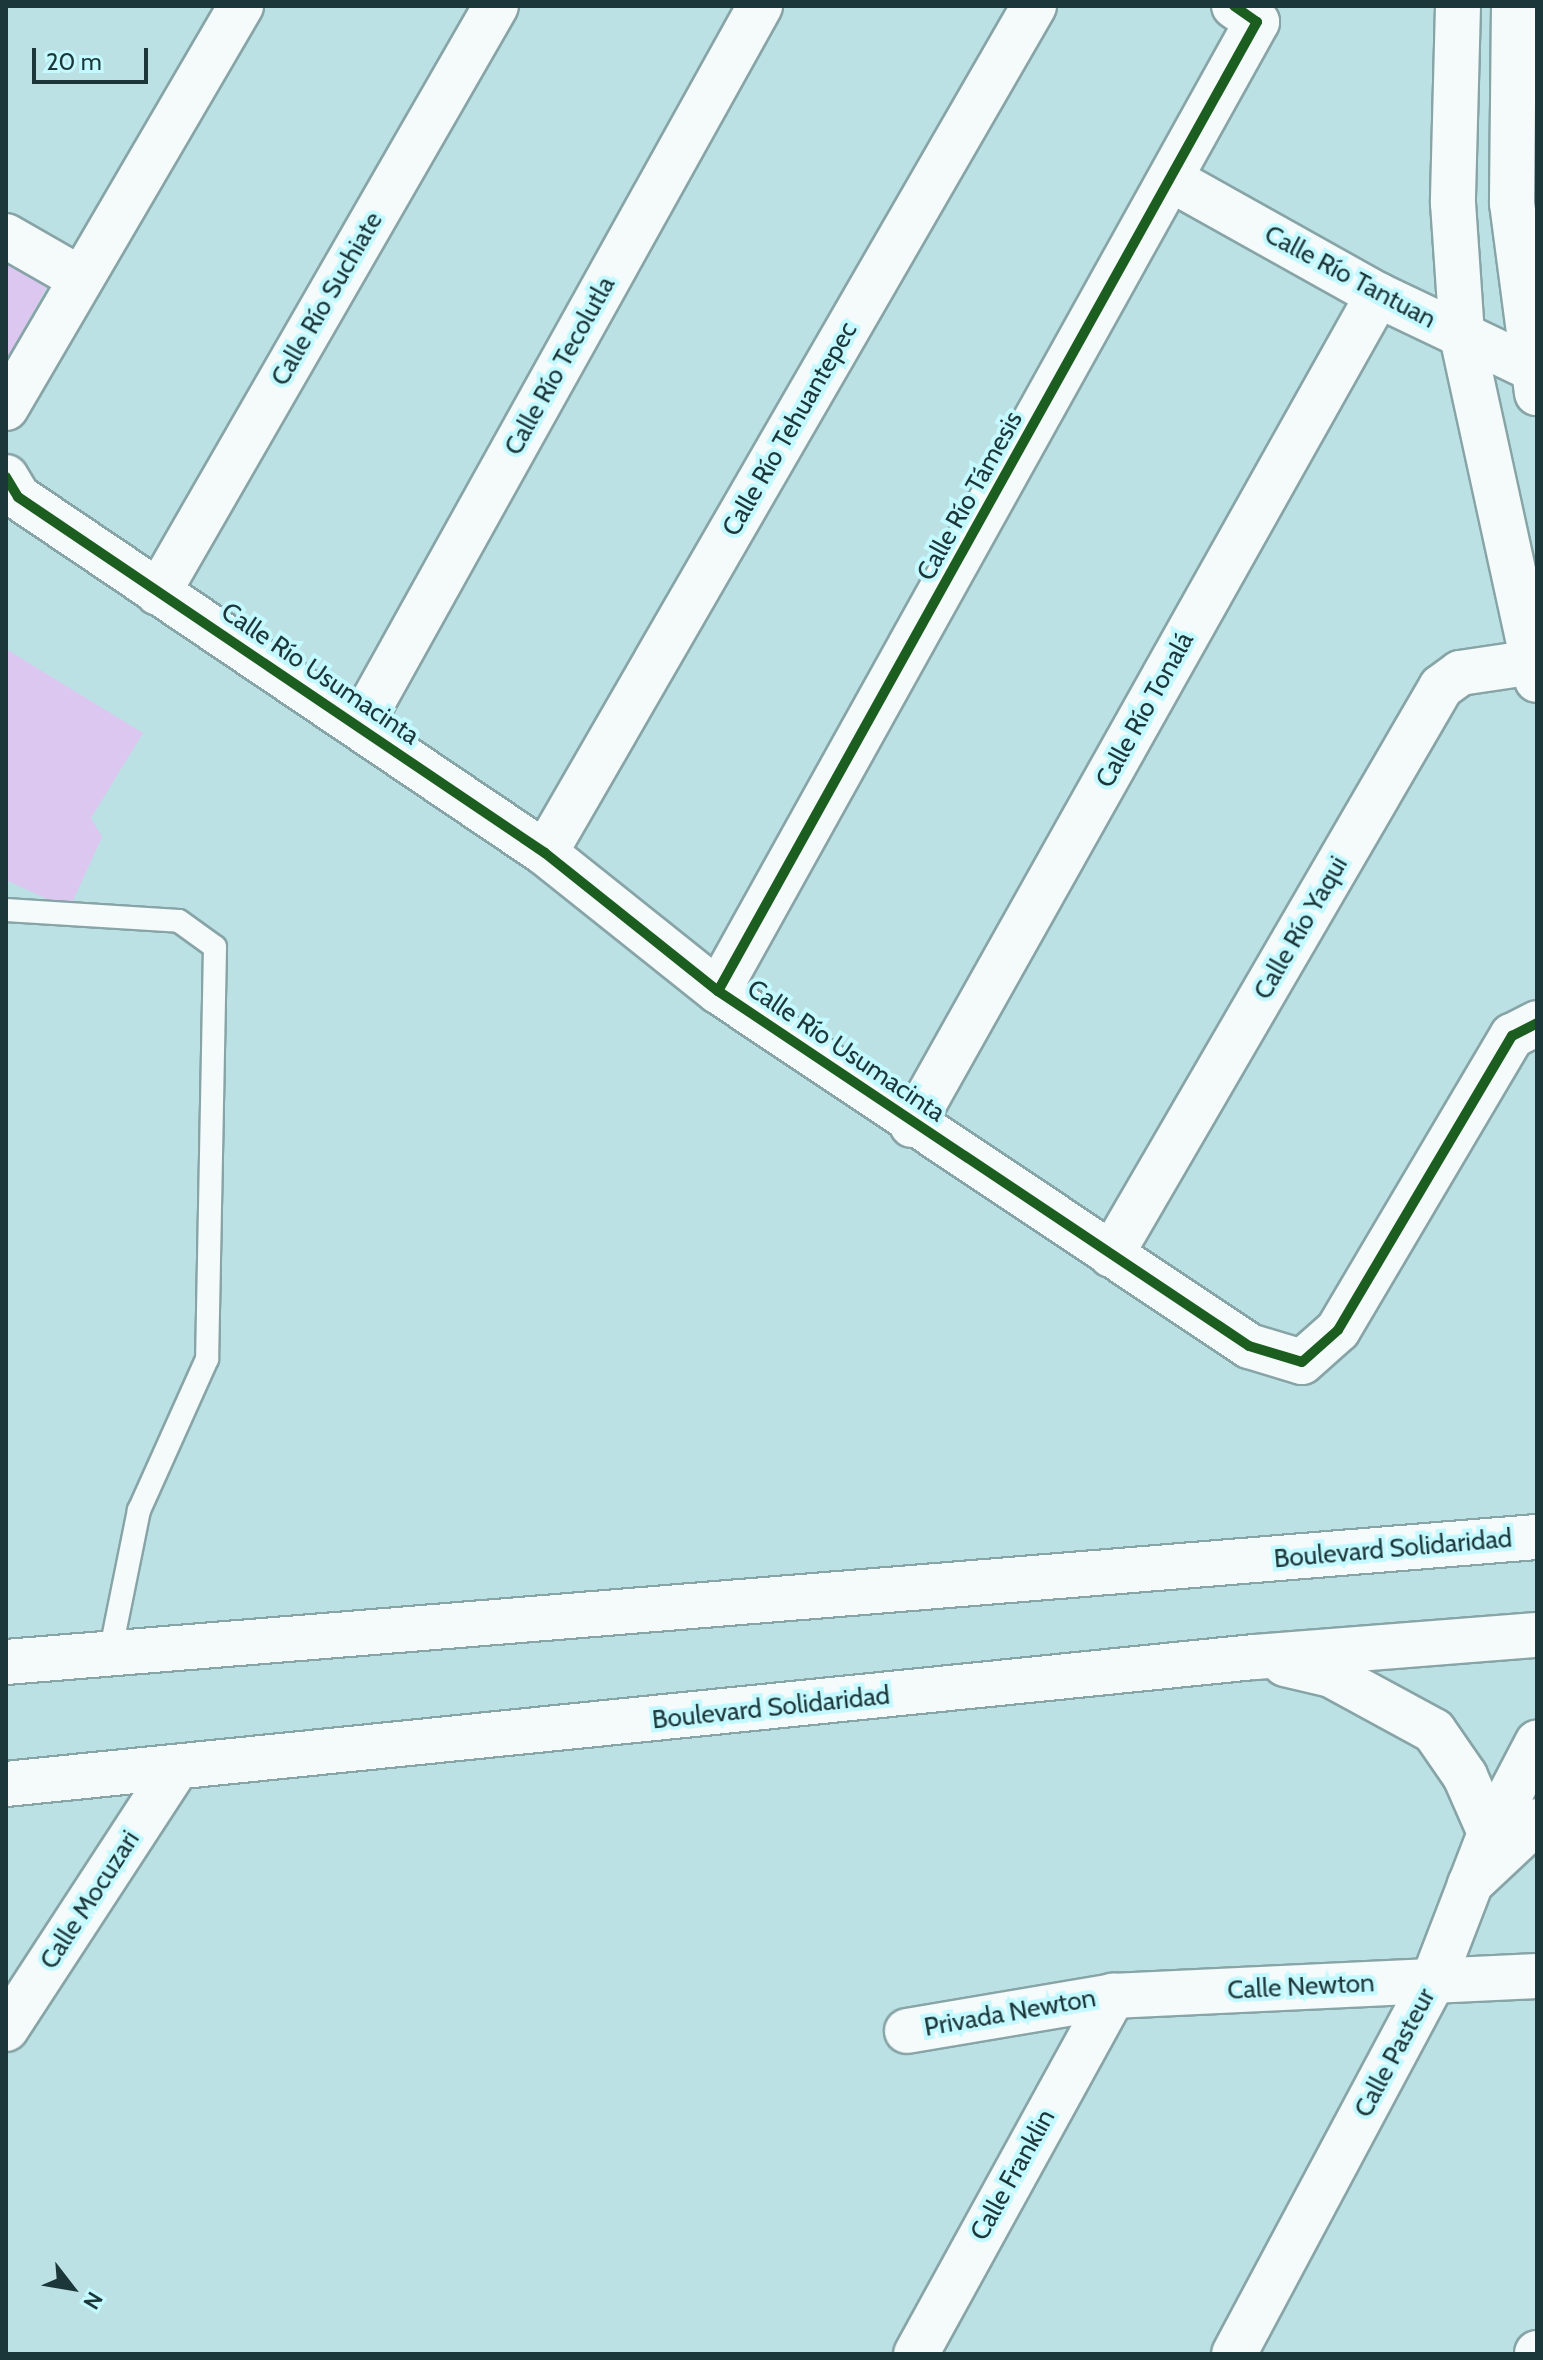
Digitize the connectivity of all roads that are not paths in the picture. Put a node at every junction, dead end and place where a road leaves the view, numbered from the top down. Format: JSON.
{"nodes":[{"id":1,"x":241,"y":6,"type":"edge"},
{"id":2,"x":496,"y":6,"type":"edge"},
{"id":3,"x":760,"y":6,"type":"edge"},
{"id":4,"x":1034,"y":6,"type":"edge"},
{"id":5,"x":1458,"y":6,"type":"edge"},
{"id":6,"x":1514,"y":6,"type":"edge"},
{"id":7,"x":1246,"y":14,"type":"edge"},
{"id":8,"x":1172,"y":180,"type":"junction"},
{"id":9,"x":6,"y":236,"type":"edge"},
{"id":10,"x":81,"y":279,"type":"junction"},
{"id":11,"x":1378,"y":295,"type":"junction"},
{"id":12,"x":1462,"y":336,"type":"junction"},
{"id":13,"x":1534,"y":380,"type":"edge"},
{"id":14,"x":6,"y":408,"type":"edge"},
{"id":15,"x":6,"y":477,"type":"edge"},
{"id":16,"x":158,"y":593,"type":"junction"},
{"id":17,"x":1536,"y":671,"type":"edge"},
{"id":18,"x":360,"y":725,"type":"junction"},
{"id":19,"x":545,"y":853,"type":"junction"},
{"id":20,"x":6,"y":910,"type":"edge"},
{"id":21,"x":718,"y":991,"type":"junction"},
{"id":22,"x":1537,"y":1023,"type":"edge"},
{"id":23,"x":912,"y":1125,"type":"junction"},
{"id":24,"x":1111,"y":1255,"type":"junction"},
{"id":25,"x":1537,"y":1537,"type":"edge"},
{"id":26,"x":1537,"y":1635,"type":"edge"},
{"id":27,"x":110,"y":1654,"type":"junction"},
{"id":28,"x":1255,"y":1657,"type":"junction"},
{"id":29,"x":6,"y":1662,"type":"edge"},
{"id":30,"x":1537,"y":1743,"type":"edge"},
{"id":31,"x":175,"y":1770,"type":"junction"},
{"id":32,"x":6,"y":1784,"type":"edge"},
{"id":33,"x":1537,"y":1821,"type":"edge"},
{"id":34,"x":1490,"y":1833,"type":"junction"},
{"id":35,"x":1470,"y":1884,"type":"junction"},
{"id":36,"x":1537,"y":1976,"type":"edge"},
{"id":37,"x":1433,"y":1981,"type":"junction"},
{"id":38,"x":1113,"y":1996,"type":"junction"},
{"id":39,"x":6,"y":2029,"type":"edge"},
{"id":40,"x":907,"y":2031,"type":"dead end"},
{"id":41,"x":916,"y":2354,"type":"edge"},
{"id":42,"x":1234,"y":2354,"type":"edge"}],
"edges":[{"from":1,"to":10,"type":"main road"},
{"from":2,"to":16,"type":"main road","name":"Calle Río Suchiate"},
{"from":3,"to":18,"type":"main road","name":"Calle Río Tecolutla"},
{"from":4,"to":19,"type":"main road","name":"Calle Río Tehuantepec"},
{"from":5,"to":12,"type":"main road"},
{"from":6,"to":13,"type":"main road"},
{"from":7,"to":8,"type":"main road","name":"Calle Río Támesis"},
{"from":8,"to":11,"type":"main road","name":"Calle Río Tantuan"},
{"from":8,"to":21,"type":"main road","name":"Calle Río Támesis"},
{"from":9,"to":10,"type":"main road"},
{"from":10,"to":14,"type":"main road"},
{"from":11,"to":12,"type":"main road","name":"Calle Río Tantuan"},
{"from":11,"to":23,"type":"main road","name":"Calle Río Tonalá"},
{"from":12,"to":13,"type":"main road","name":"Calle Río Tantuan"},
{"from":12,"to":17,"type":"main road"},
{"from":15,"to":16,"type":"main road","name":"Calle Río Usumacinta"},
{"from":16,"to":18,"type":"main road","name":"Calle Río Usumacinta"},
{"from":17,"to":24,"type":"main road","name":"Calle Río Yaqui"},
{"from":18,"to":19,"type":"main road","name":"Calle Río Usumacinta"},
{"from":19,"to":21,"type":"main road","name":"Calle Río Usumacinta"},
{"from":20,"to":27,"type":"lane"},
{"from":21,"to":23,"type":"main road","name":"Calle Río Usumacinta"},
{"from":22,"to":24,"type":"main road","name":"Calle Río Usumacinta"},
{"from":23,"to":24,"type":"main road","name":"Calle Río Usumacinta"},
{"from":25,"to":27,"type":"main road","name":"Boulevard Solidaridad"},
{"from":26,"to":28,"type":"main road","name":"Boulevard Solidaridad"},
{"from":27,"to":29,"type":"main road","name":"Boulevard Solidaridad"},
{"from":28,"to":31,"type":"main road","name":"Boulevard Solidaridad"},
{"from":28,"to":34,"type":"main road"},
{"from":30,"to":34,"type":"main road","name":"Calle Pasteur"},
{"from":31,"to":32,"type":"main road","name":"Boulevard Solidaridad"},
{"from":31,"to":39,"type":"main road","name":"Calle Mocuzari"},
{"from":33,"to":35,"type":"main road"},
{"from":34,"to":35,"type":"main road","name":"Calle Pasteur"},
{"from":35,"to":37,"type":"main road","name":"Calle Pasteur"},
{"from":36,"to":37,"type":"main road","name":"Calle Newton"},
{"from":37,"to":38,"type":"main road","name":"Calle Newton"},
{"from":37,"to":42,"type":"main road","name":"Calle Pasteur"},
{"from":38,"to":40,"type":"main road","name":"Privada Newton"},
{"from":38,"to":41,"type":"main road","name":"Calle Franklin"}]}
